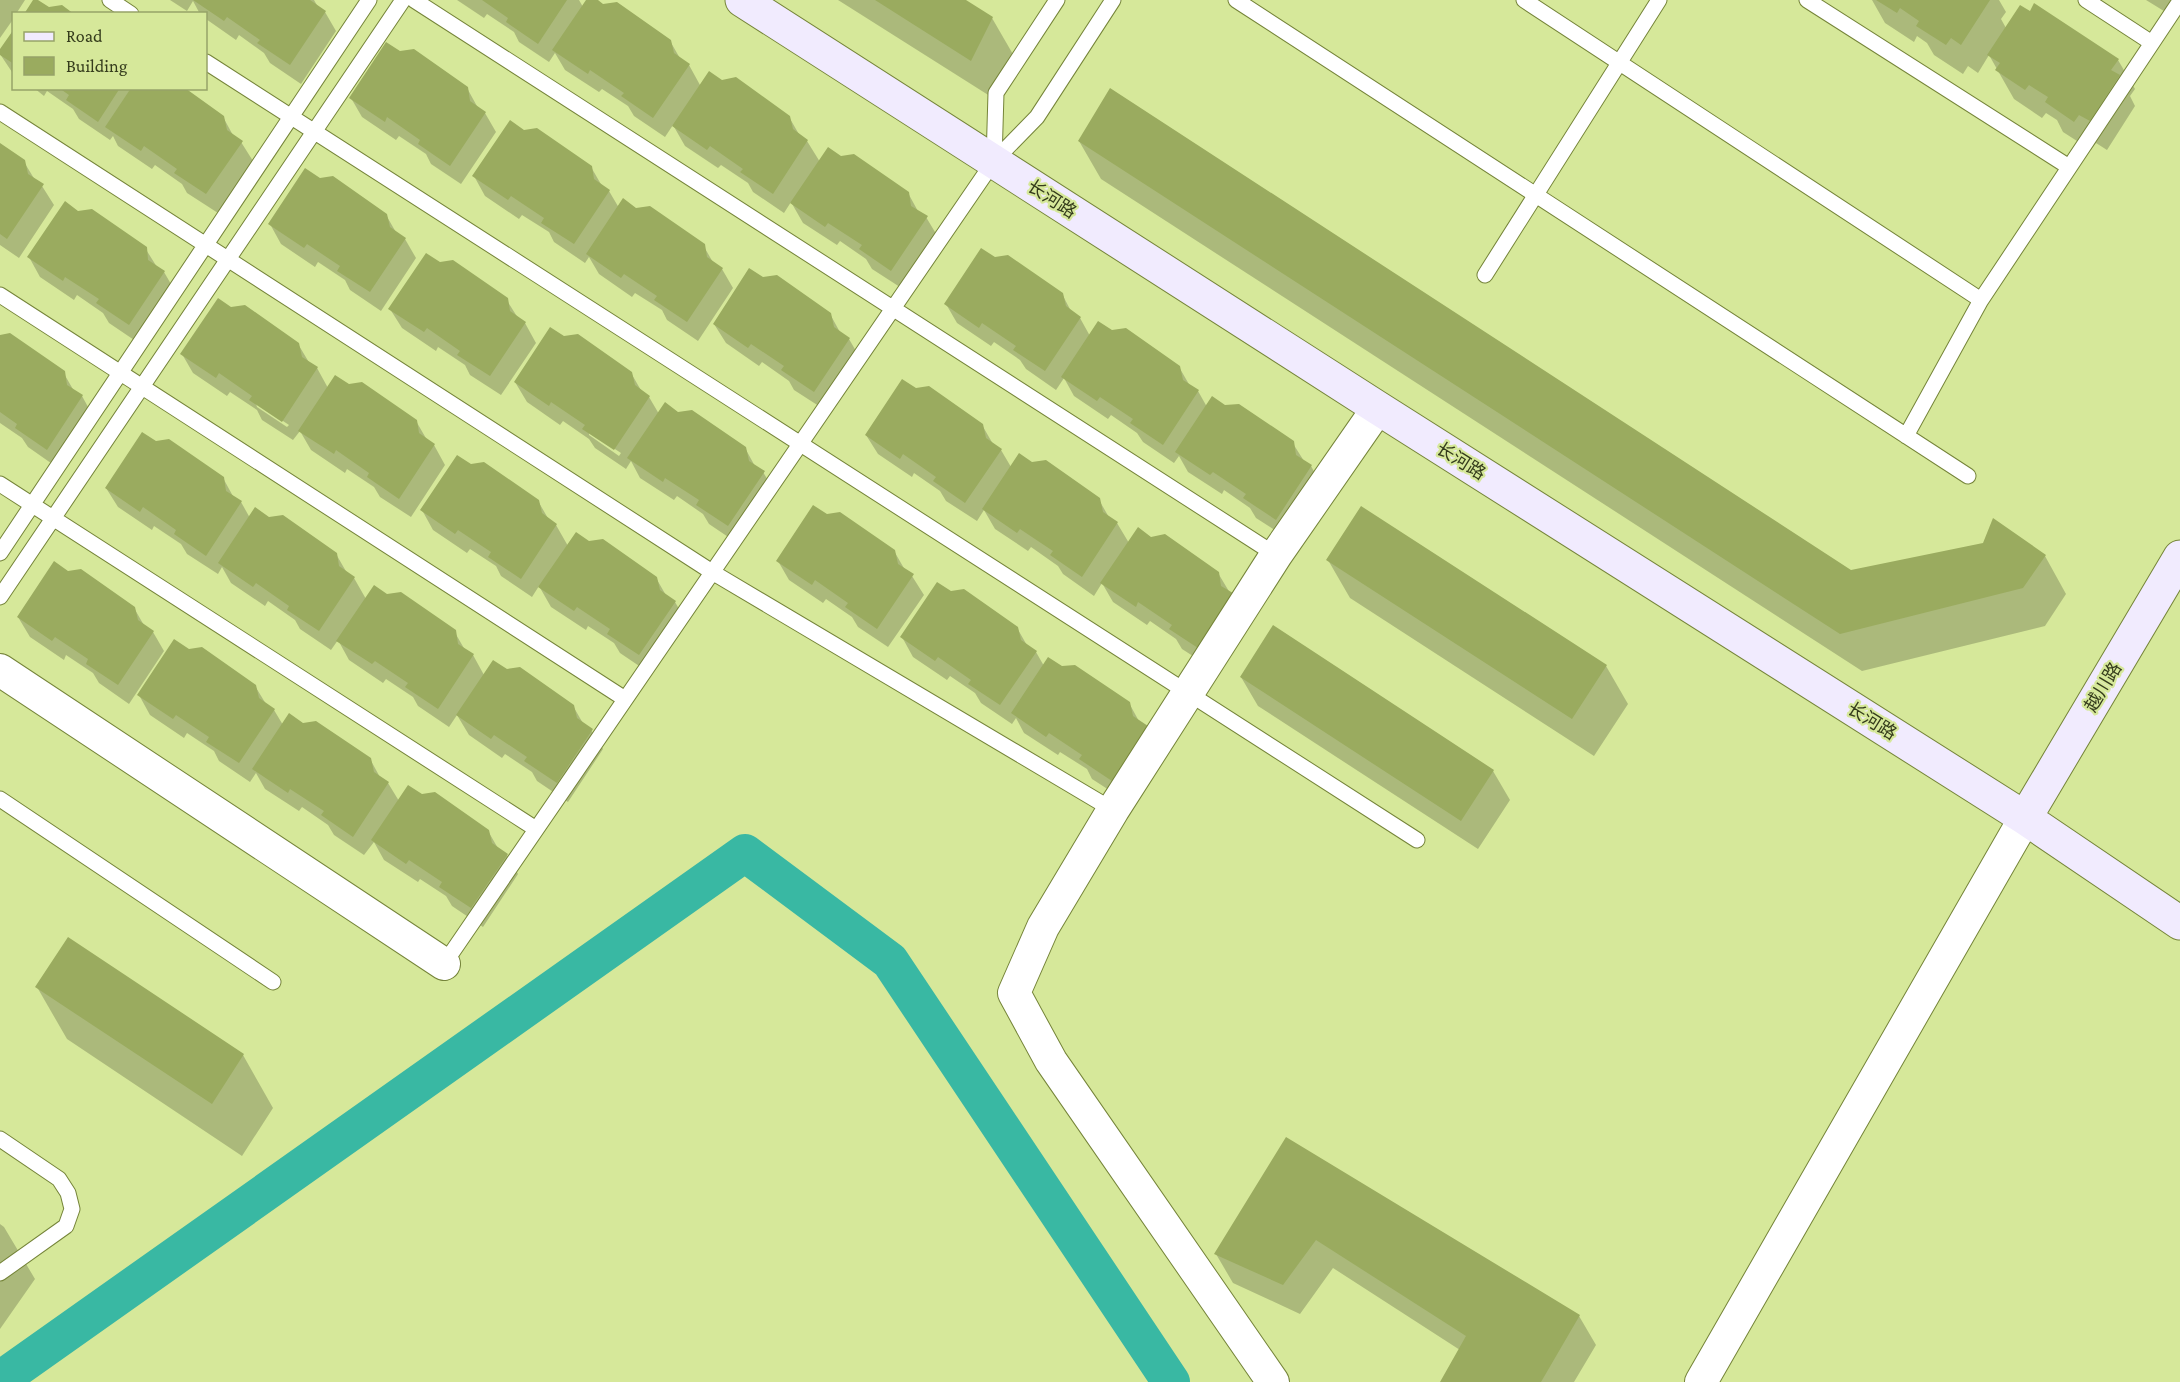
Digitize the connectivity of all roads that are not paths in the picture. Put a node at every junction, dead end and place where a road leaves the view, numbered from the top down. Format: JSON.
{"nodes":[{"id":1,"x":110,"y":0,"type":"edge"},
{"id":2,"x":369,"y":0,"type":"edge"},
{"id":3,"x":403,"y":0,"type":"edge"},
{"id":4,"x":414,"y":0,"type":"edge"},
{"id":5,"x":742,"y":0,"type":"edge"},
{"id":6,"x":1057,"y":0,"type":"edge"},
{"id":7,"x":1113,"y":0,"type":"edge"},
{"id":8,"x":1236,"y":0,"type":"edge"},
{"id":9,"x":1524,"y":0,"type":"edge"},
{"id":10,"x":1659,"y":0,"type":"edge"},
{"id":11,"x":1807,"y":0,"type":"edge"},
{"id":12,"x":2086,"y":0,"type":"edge"},
{"id":13,"x":2180,"y":1,"type":"edge"},
{"id":14,"x":128,"y":12,"type":"edge"},
{"id":15,"x":2152,"y":43,"type":"junction"},
{"id":16,"x":1619,"y":62,"type":"junction"},
{"id":17,"x":207,"y":63,"type":"edge"},
{"id":18,"x":0,"y":112,"type":"edge"},
{"id":19,"x":291,"y":117,"type":"junction"},
{"id":20,"x":315,"y":132,"type":"junction"},
{"id":21,"x":994,"y":161,"type":"junction"},
{"id":22,"x":2069,"y":167,"type":"junction"},
{"id":23,"x":1535,"y":194,"type":"junction"},
{"id":24,"x":205,"y":244,"type":"junction"},
{"id":25,"x":228,"y":259,"type":"junction"},
{"id":26,"x":1485,"y":274,"type":"dead end"},
{"id":27,"x":0,"y":295,"type":"edge"},
{"id":28,"x":1981,"y":300,"type":"junction"},
{"id":29,"x":893,"y":308,"type":"junction"},
{"id":30,"x":120,"y":372,"type":"junction"},
{"id":31,"x":142,"y":386,"type":"junction"},
{"id":32,"x":1378,"y":408,"type":"junction"},
{"id":33,"x":1906,"y":436,"type":"junction"},
{"id":34,"x":800,"y":444,"type":"junction"},
{"id":35,"x":1968,"y":476,"type":"dead end"},
{"id":36,"x":0,"y":484,"type":"edge"},
{"id":37,"x":31,"y":504,"type":"junction"},
{"id":38,"x":53,"y":518,"type":"junction"},
{"id":39,"x":0,"y":553,"type":"edge"},
{"id":40,"x":1276,"y":555,"type":"junction"},
{"id":41,"x":2180,"y":557,"type":"edge"},
{"id":42,"x":712,"y":572,"type":"junction"},
{"id":43,"x":0,"y":597,"type":"edge"},
{"id":44,"x":0,"y":670,"type":"edge"},
{"id":45,"x":1188,"y":693,"type":"junction"},
{"id":46,"x":625,"y":699,"type":"junction"},
{"id":47,"x":0,"y":799,"type":"edge"},
{"id":48,"x":1113,"y":810,"type":"junction"},
{"id":49,"x":2025,"y":818,"type":"junction"},
{"id":50,"x":536,"y":829,"type":"junction"},
{"id":51,"x":1417,"y":840,"type":"dead end"},
{"id":52,"x":2180,"y":923,"type":"edge"},
{"id":53,"x":444,"y":964,"type":"joint"},
{"id":54,"x":273,"y":982,"type":"dead end"},
{"id":55,"x":0,"y":1139,"type":"edge"},
{"id":56,"x":0,"y":1273,"type":"edge"},
{"id":57,"x":1273,"y":1382,"type":"edge"},
{"id":58,"x":1701,"y":1382,"type":"edge"}],
"edges":[{"from":1,"to":14,"type":"lane"},
{"from":2,"to":19,"type":"lane"},
{"from":3,"to":20,"type":"lane"},
{"from":4,"to":29,"type":"lane"},
{"from":5,"to":21,"type":"street","name":"长河路"},
{"from":6,"to":21,"type":"lane"},
{"from":7,"to":21,"type":"lane"},
{"from":8,"to":23,"type":"lane"},
{"from":9,"to":16,"type":"lane"},
{"from":10,"to":16,"type":"lane"},
{"from":11,"to":22,"type":"lane"},
{"from":12,"to":15,"type":"lane"},
{"from":13,"to":15,"type":"lane"},
{"from":15,"to":22,"type":"lane"},
{"from":16,"to":23,"type":"lane"},
{"from":16,"to":28,"type":"lane"},
{"from":17,"to":19,"type":"lane"},
{"from":18,"to":24,"type":"lane"},
{"from":19,"to":20,"type":"lane"},
{"from":19,"to":24,"type":"lane"},
{"from":20,"to":25,"type":"lane"},
{"from":20,"to":34,"type":"lane"},
{"from":21,"to":29,"type":"lane"},
{"from":21,"to":32,"type":"street","name":"长河路"},
{"from":22,"to":28,"type":"lane"},
{"from":23,"to":26,"type":"lane"},
{"from":23,"to":33,"type":"lane"},
{"from":24,"to":25,"type":"lane"},
{"from":24,"to":30,"type":"lane"},
{"from":25,"to":31,"type":"lane"},
{"from":25,"to":42,"type":"lane"},
{"from":27,"to":30,"type":"lane"},
{"from":28,"to":33,"type":"lane"},
{"from":29,"to":34,"type":"lane"},
{"from":29,"to":40,"type":"lane"},
{"from":30,"to":31,"type":"lane"},
{"from":30,"to":37,"type":"lane"},
{"from":31,"to":38,"type":"lane"},
{"from":31,"to":46,"type":"lane"},
{"from":32,"to":40,"type":"street"},
{"from":32,"to":49,"type":"street","name":"长河路"},
{"from":33,"to":35,"type":"lane"},
{"from":34,"to":42,"type":"lane"},
{"from":34,"to":45,"type":"lane"},
{"from":36,"to":37,"type":"lane"},
{"from":37,"to":38,"type":"lane"},
{"from":37,"to":39,"type":"lane"},
{"from":38,"to":43,"type":"lane"},
{"from":38,"to":50,"type":"lane"},
{"from":40,"to":45,"type":"street"},
{"from":41,"to":49,"type":"street","name":"越川路"},
{"from":42,"to":46,"type":"lane"},
{"from":42,"to":48,"type":"lane"},
{"from":44,"to":53,"type":"street"},
{"from":45,"to":48,"type":"street"},
{"from":45,"to":51,"type":"lane"},
{"from":46,"to":50,"type":"lane"},
{"from":47,"to":54,"type":"lane"},
{"from":48,"to":57,"type":"street"},
{"from":49,"to":52,"type":"street","name":"长河路"},
{"from":49,"to":58,"type":"street"},
{"from":50,"to":53,"type":"lane"},
{"from":55,"to":56,"type":"lane"}]}
